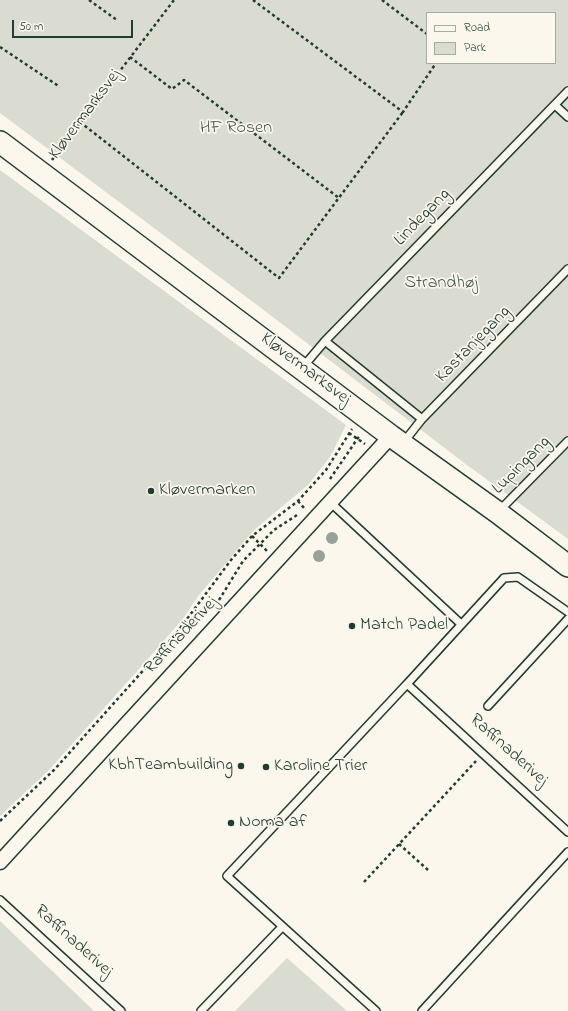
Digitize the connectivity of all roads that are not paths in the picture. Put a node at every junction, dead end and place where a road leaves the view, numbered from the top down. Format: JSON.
{"nodes":[{"id":1,"x":568,"y":91,"type":"edge"},
{"id":2,"x":554,"y":105,"type":"junction"},
{"id":3,"x":568,"y":118,"type":"edge"},
{"id":4,"x":0,"y":142,"type":"edge"},
{"id":5,"x":568,"y":269,"type":"edge"},
{"id":6,"x":325,"y":341,"type":"junction"},
{"id":7,"x":302,"y":368,"type":"junction"},
{"id":8,"x":422,"y":419,"type":"junction"},
{"id":9,"x":397,"y":439,"type":"junction"},
{"id":10,"x":568,"y":440,"type":"edge"},
{"id":11,"x":330,"y":502,"type":"junction"},
{"id":12,"x":497,"y":512,"type":"junction"},
{"id":13,"x":568,"y":566,"type":"edge"},
{"id":14,"x":568,"y":612,"type":"edge"},
{"id":15,"x":568,"y":619,"type":"edge"},
{"id":16,"x":461,"y":624,"type":"junction"},
{"id":17,"x":407,"y":684,"type":"junction"},
{"id":18,"x":488,"y":706,"type":"dead end"},
{"id":19,"x":568,"y":832,"type":"edge"},
{"id":20,"x":568,"y":852,"type":"edge"},
{"id":21,"x":0,"y":862,"type":"edge"},
{"id":22,"x":0,"y":900,"type":"edge"},
{"id":23,"x":282,"y":927,"type":"junction"},
{"id":24,"x":121,"y":1011,"type":"edge"},
{"id":25,"x":201,"y":1011,"type":"edge"},
{"id":26,"x":376,"y":1011,"type":"edge"},
{"id":27,"x":422,"y":1011,"type":"edge"}],
"edges":[{"from":1,"to":2,"type":"lane","name":"Lindegang"},
{"from":2,"to":3,"type":"lane"},
{"from":2,"to":6,"type":"lane","name":"Lindegang"},
{"from":4,"to":7,"type":"street","name":"Kløvermarksvej"},
{"from":5,"to":8,"type":"lane","name":"Kastanjegang"},
{"from":6,"to":7,"type":"lane","name":"Lindegang"},
{"from":6,"to":8,"type":"lane"},
{"from":7,"to":9,"type":"street","name":"Kløvermarksvej"},
{"from":8,"to":9,"type":"lane","name":"Kastanjegang"},
{"from":9,"to":11,"type":"street","name":"Raffinaderivej"},
{"from":9,"to":12,"type":"street","name":"Kløvermarksvej"},
{"from":10,"to":12,"type":"lane","name":"Lupingang"},
{"from":11,"to":16,"type":"lane"},
{"from":11,"to":21,"type":"street","name":"Raffinaderivej"},
{"from":12,"to":13,"type":"street","name":"Kløvermarksvej"},
{"from":14,"to":16,"type":"lane"},
{"from":15,"to":18,"type":"lane"},
{"from":16,"to":17,"type":"lane"},
{"from":17,"to":19,"type":"lane","name":"Raffinaderivej"},
{"from":17,"to":23,"type":"lane"},
{"from":20,"to":27,"type":"lane"},
{"from":22,"to":24,"type":"lane","name":"Raffinaderivej"},
{"from":23,"to":25,"type":"lane"},
{"from":23,"to":26,"type":"lane"}]}
